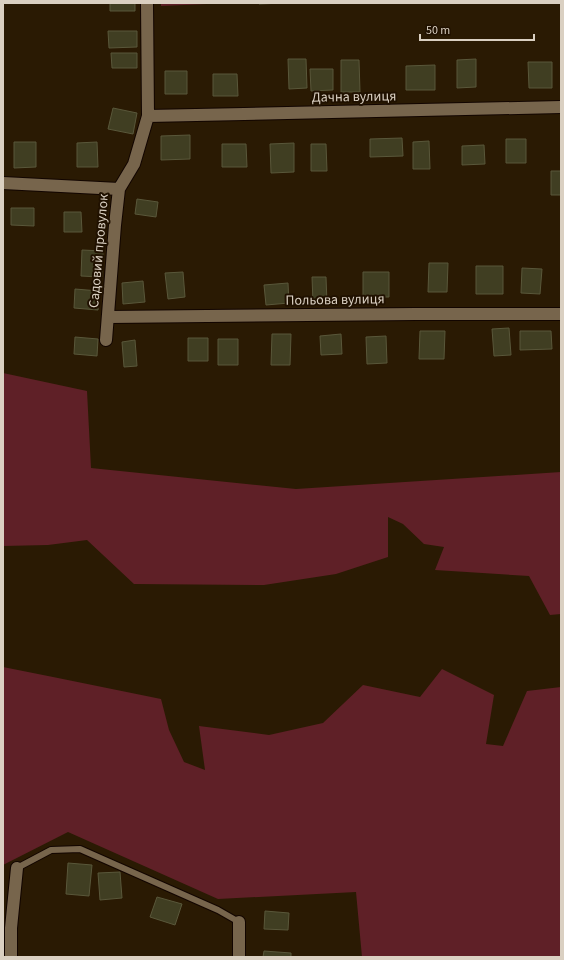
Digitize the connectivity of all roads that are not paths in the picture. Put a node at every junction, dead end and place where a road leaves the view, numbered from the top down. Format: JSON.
{"nodes":[{"id":1,"x":147,"y":3,"type":"edge"},
{"id":2,"x":561,"y":107,"type":"edge"},
{"id":3,"x":148,"y":116,"type":"junction"},
{"id":4,"x":3,"y":183,"type":"edge"},
{"id":5,"x":119,"y":189,"type":"junction"},
{"id":6,"x":561,"y":314,"type":"edge"},
{"id":7,"x":109,"y":317,"type":"junction"},
{"id":8,"x":106,"y":340,"type":"dead end"},
{"id":9,"x":17,"y":868,"type":"joint"},
{"id":10,"x":239,"y":922,"type":"joint"},
{"id":11,"x":11,"y":957,"type":"edge"},
{"id":12,"x":239,"y":957,"type":"edge"}],
"edges":[{"from":1,"to":3,"type":"street","name":"Садовий провулок"},
{"from":2,"to":3,"type":"street","name":"Дачна вулиця"},
{"from":3,"to":5,"type":"street","name":"Садовий провулок"},
{"from":4,"to":5,"type":"street"},
{"from":5,"to":7,"type":"street","name":"Садовий провулок"},
{"from":6,"to":7,"type":"street","name":"Польова вулиця"},
{"from":7,"to":8,"type":"street","name":"Садовий провулок"},
{"from":9,"to":10,"type":"lane"},
{"from":9,"to":11,"type":"street"},
{"from":10,"to":12,"type":"street"}]}
